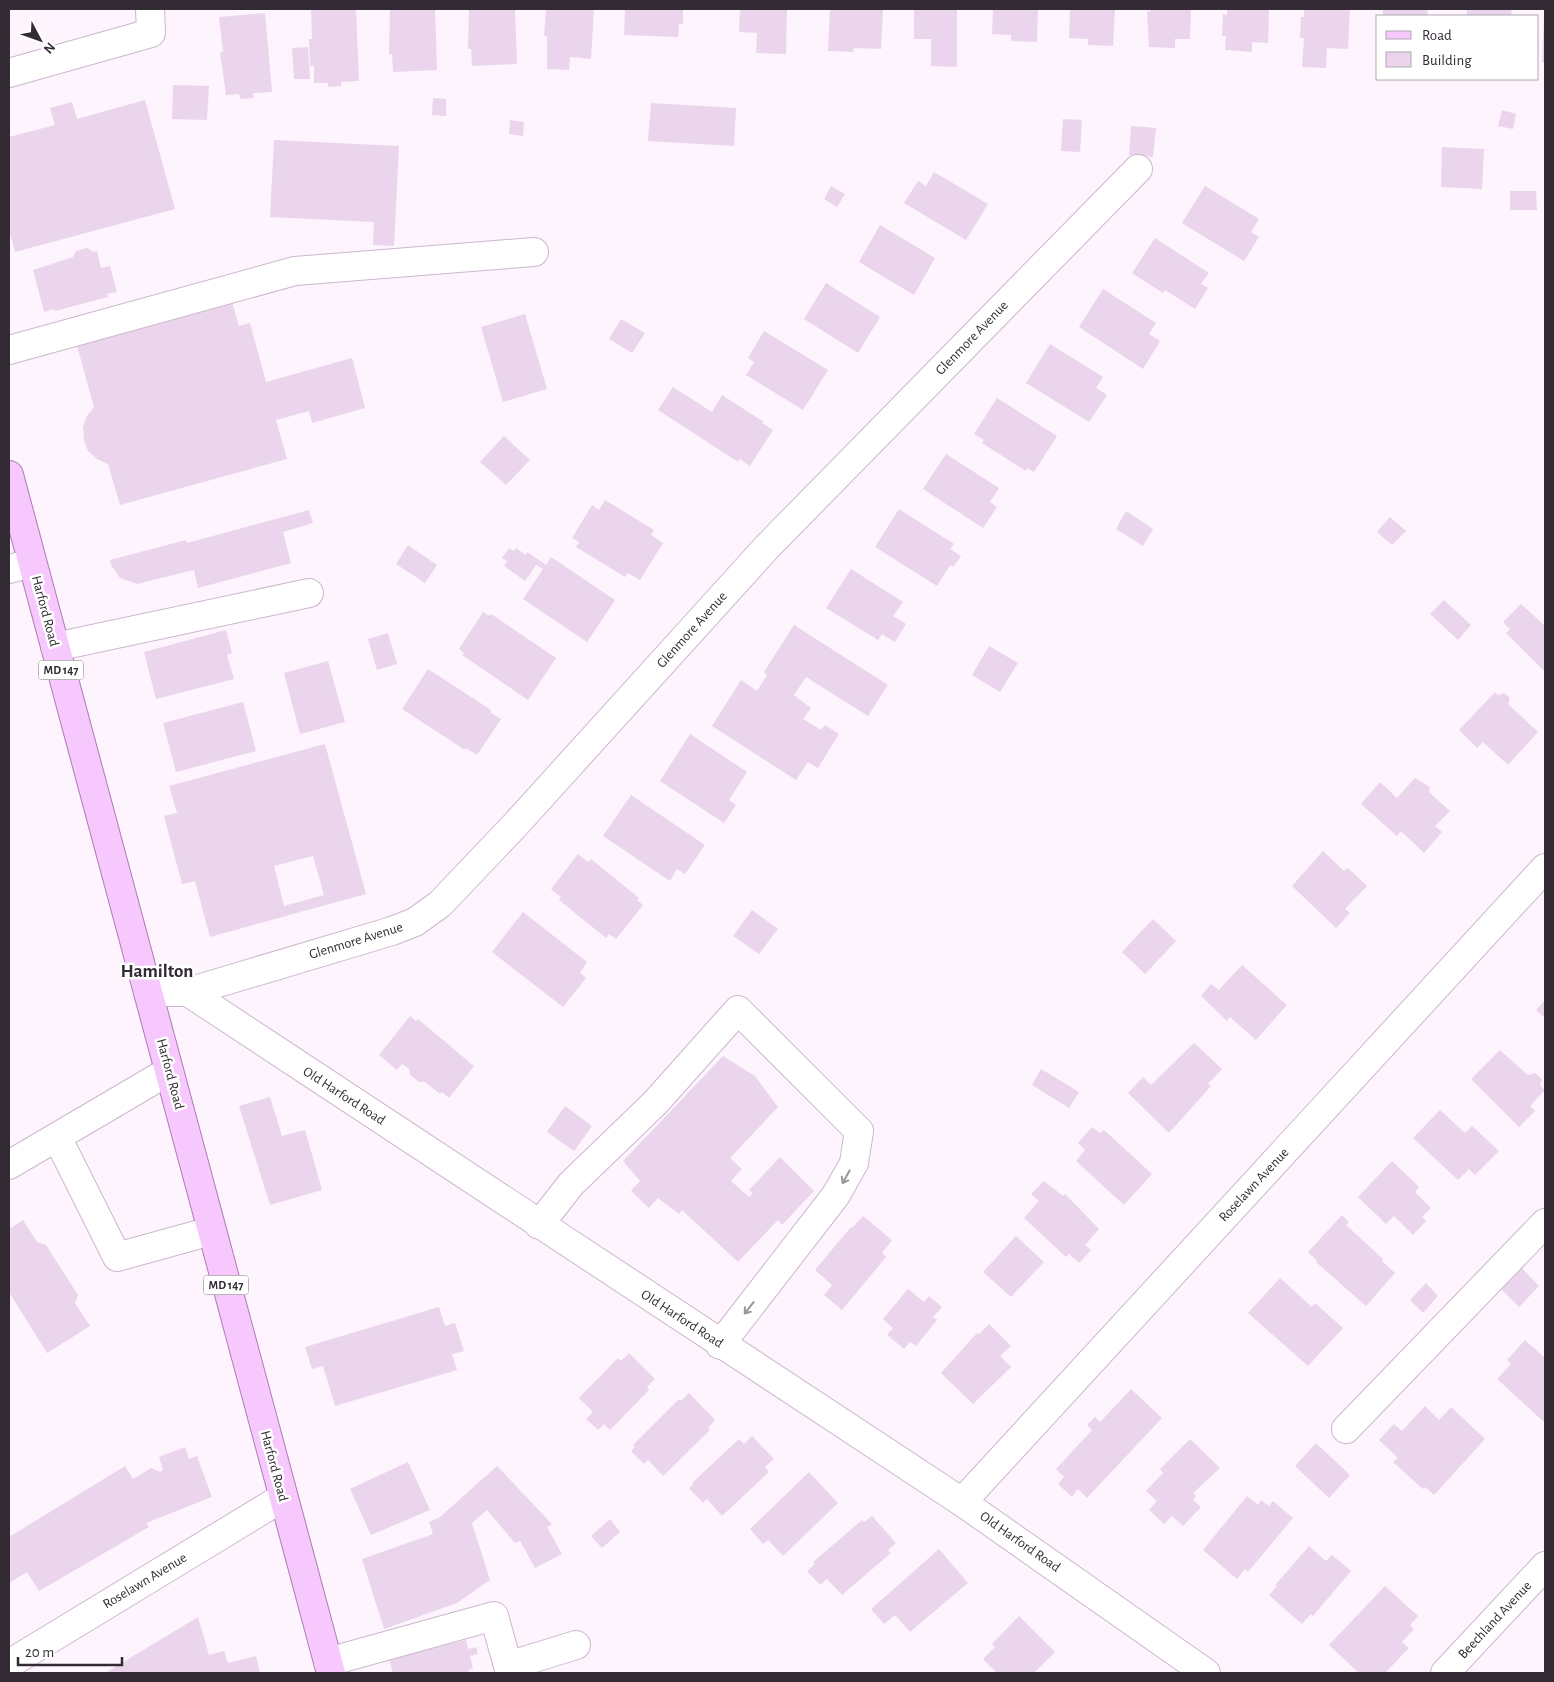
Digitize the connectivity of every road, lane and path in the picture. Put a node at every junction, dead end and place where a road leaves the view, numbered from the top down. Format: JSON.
{"nodes":[{"id":1,"x":150,"y":9,"type":"edge"},
{"id":2,"x":9,"y":73,"type":"edge"},
{"id":3,"x":1138,"y":169,"type":"dead end"},
{"id":4,"x":534,"y":252,"type":"dead end"},
{"id":5,"x":9,"y":350,"type":"edge"},
{"id":6,"x":9,"y":475,"type":"edge"},
{"id":7,"x":21,"y":566,"type":"edge"},
{"id":8,"x":309,"y":593,"type":"dead end"},
{"id":9,"x":55,"y":647,"type":"junction"},
{"id":10,"x":1545,"y":868,"type":"edge"},
{"id":11,"x":148,"y":992,"type":"junction"},
{"id":12,"x":188,"y":992,"type":"junction"},
{"id":13,"x":169,"y":1071,"type":"junction"},
{"id":14,"x":57,"y":1137,"type":"junction"},
{"id":15,"x":9,"y":1165,"type":"edge"},
{"id":16,"x":1545,"y":1223,"type":"edge"},
{"id":17,"x":539,"y":1225,"type":"junction"},
{"id":18,"x":211,"y":1231,"type":"junction"},
{"id":19,"x":720,"y":1345,"type":"junction"},
{"id":20,"x":1346,"y":1429,"type":"dead end"},
{"id":21,"x":282,"y":1498,"type":"junction"},
{"id":22,"x":962,"y":1502,"type":"junction"},
{"id":23,"x":1545,"y":1566,"type":"edge"},
{"id":24,"x":576,"y":1645,"type":"dead end"},
{"id":25,"x":16,"y":1665,"type":"edge"},
{"id":26,"x":329,"y":1668,"type":"edge"},
{"id":27,"x":1206,"y":1673,"type":"edge"},
{"id":28,"x":1445,"y":1673,"type":"edge"}],
"edges":[{"from":1,"to":2,"type":"street"},
{"from":3,"to":12,"type":"street","name":"Glenmore Avenue"},
{"from":4,"to":5,"type":"street"},
{"from":6,"to":7,"type":"main road","name":"Harford Road","number":"MD 147"},
{"from":7,"to":9,"type":"main road","name":"Harford Road","number":"MD 147"},
{"from":8,"to":9,"type":"street"},
{"from":9,"to":11,"type":"main road","name":"Harford Road","number":"MD 147"},
{"from":10,"to":22,"type":"street","name":"Roselawn Avenue"},
{"from":11,"to":12,"type":"street"},
{"from":11,"to":13,"type":"main road","name":"Harford Road","number":"MD 147"},
{"from":12,"to":17,"type":"street","name":"Old Harford Road"},
{"from":13,"to":14,"type":"street"},
{"from":13,"to":18,"type":"main road","name":"Harford Road","number":"MD 147"},
{"from":14,"to":15,"type":"street"},
{"from":14,"to":18,"type":"street"},
{"from":16,"to":20,"type":"street"},
{"from":17,"to":19,"type":"street","name":"Old Harford Road"},
{"from":17,"to":19,"type":"street","one_way":true},
{"from":18,"to":21,"type":"main road","name":"Harford Road","number":"MD 147"},
{"from":19,"to":22,"type":"street","name":"Old Harford Road"},
{"from":21,"to":25,"type":"street","name":"Roselawn Avenue"},
{"from":21,"to":26,"type":"main road","name":"Harford Road","number":"MD 147"},
{"from":22,"to":27,"type":"street","name":"Old Harford Road"},
{"from":23,"to":28,"type":"street","name":"Beechland Avenue"},
{"from":24,"to":26,"type":"street"}]}
